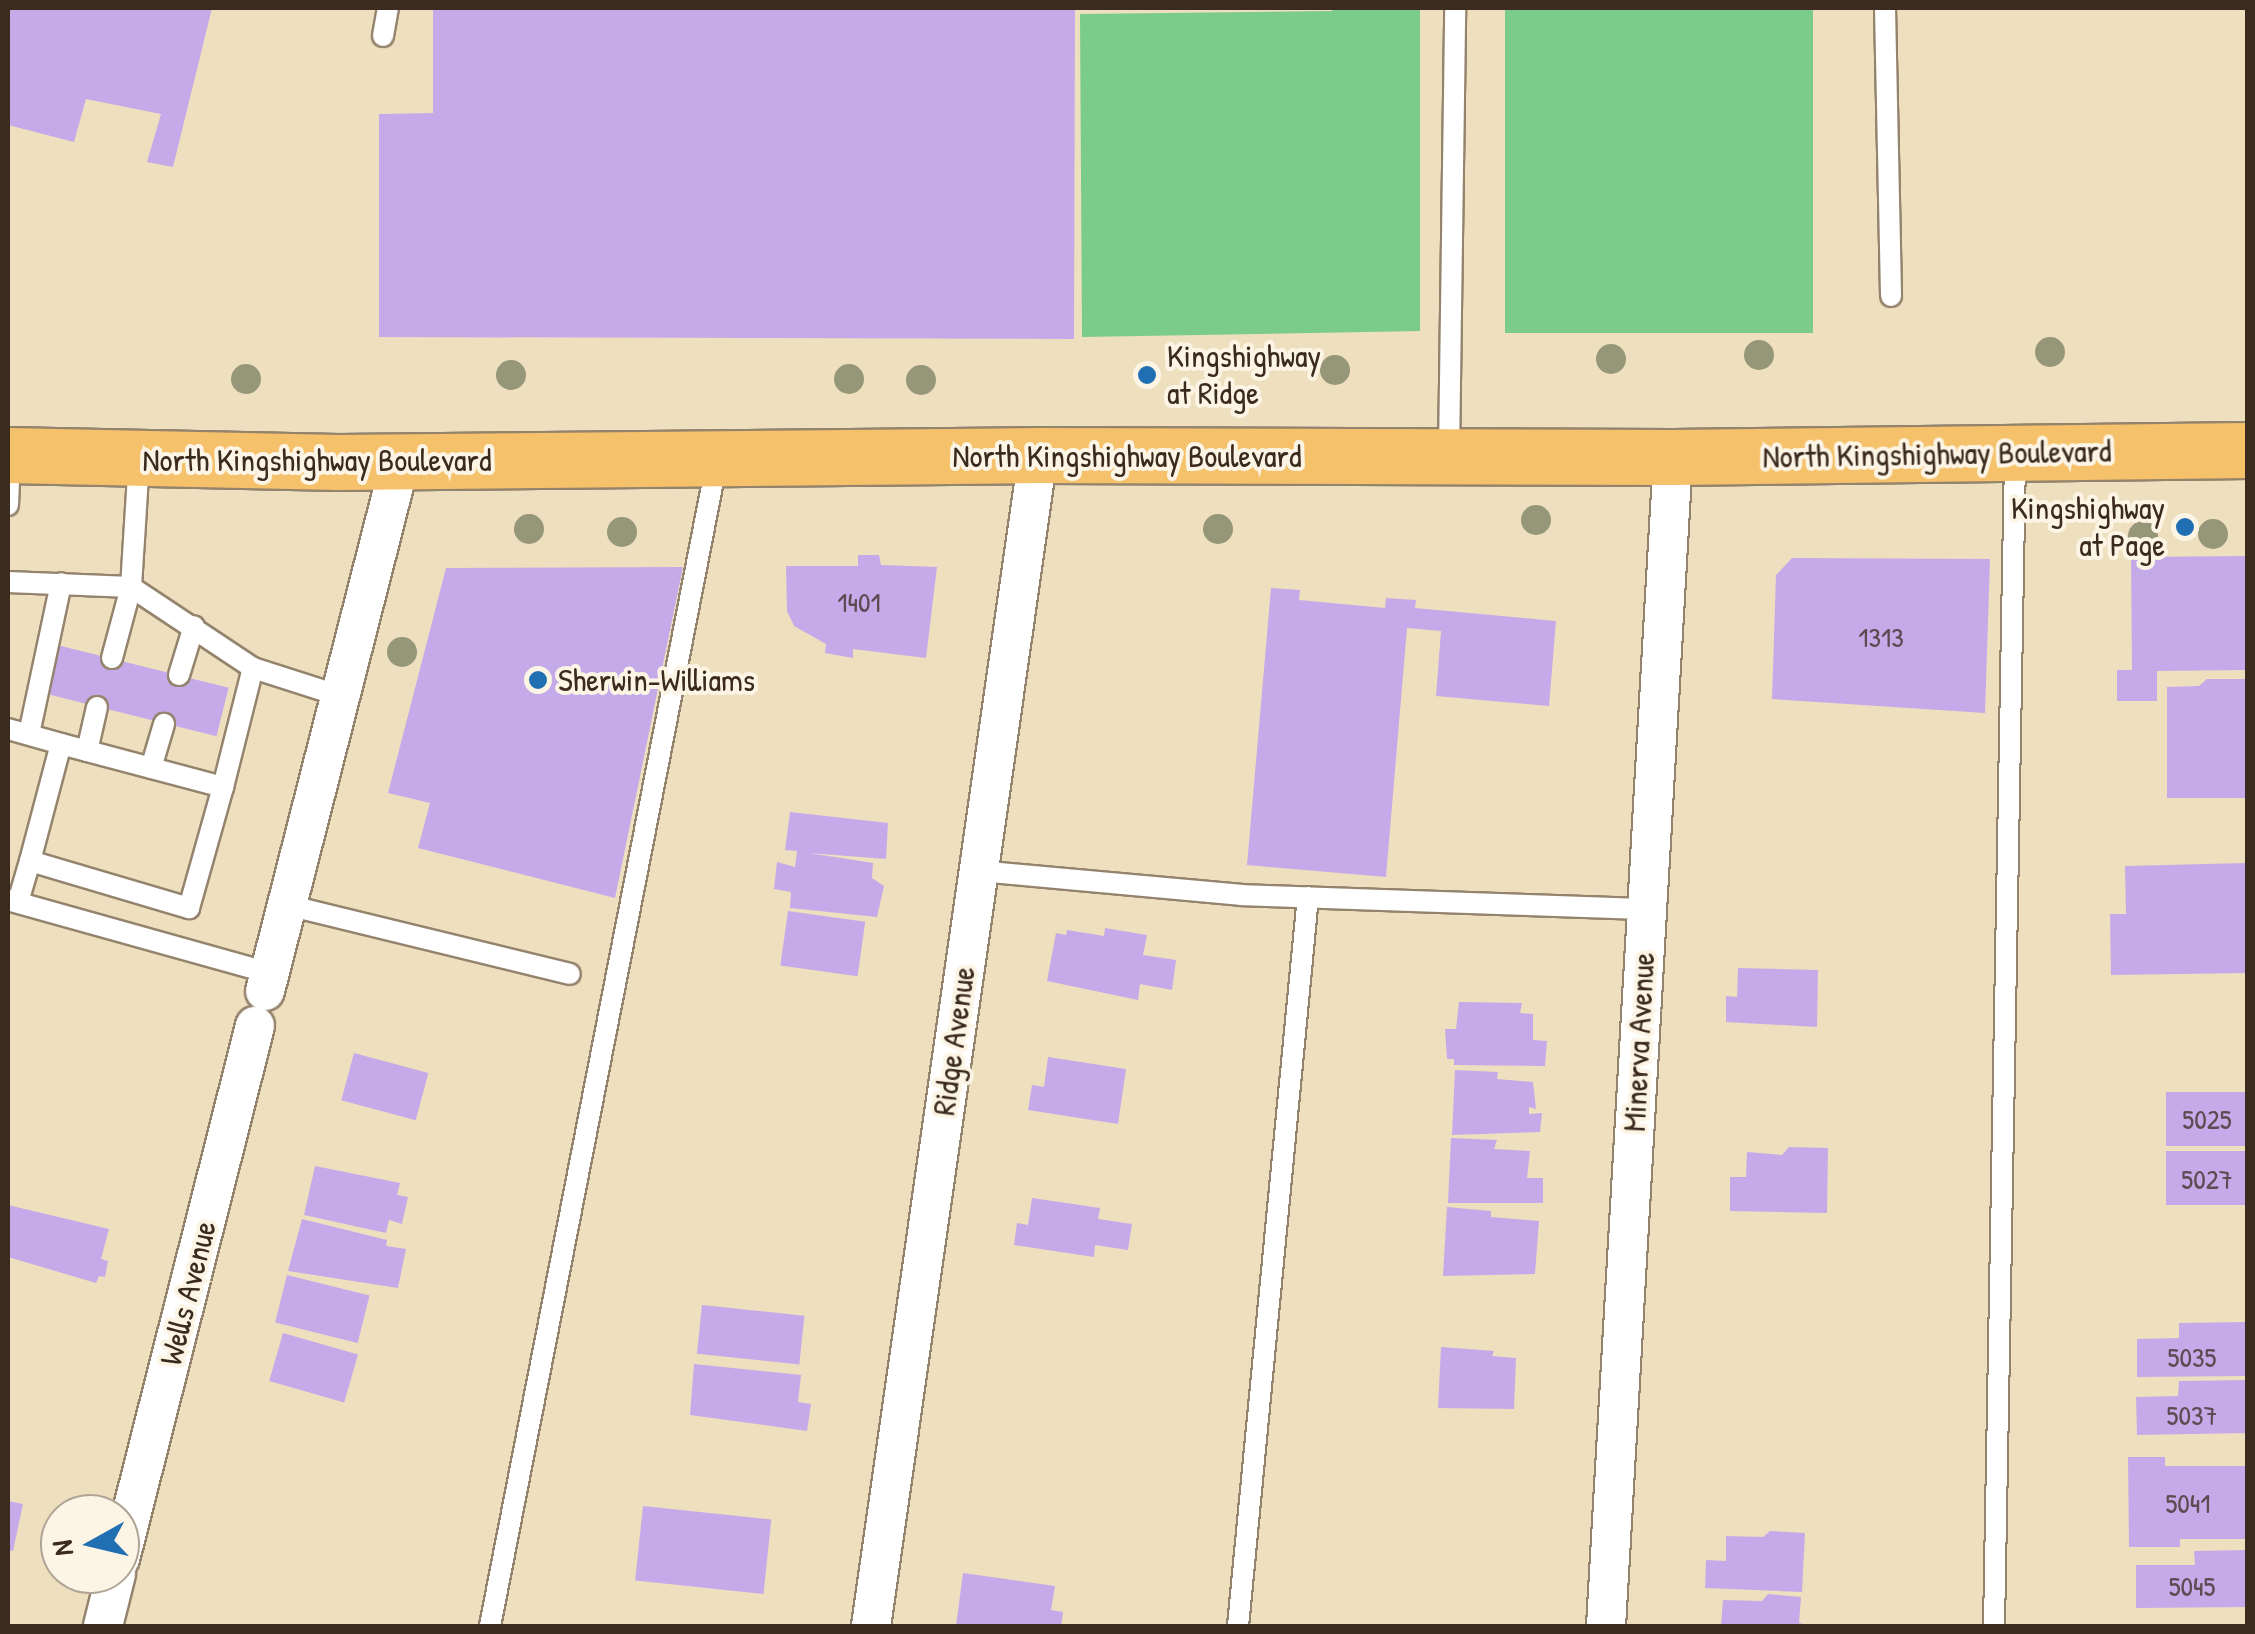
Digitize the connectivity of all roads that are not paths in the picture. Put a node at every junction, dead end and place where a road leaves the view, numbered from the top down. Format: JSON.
{"nodes":[{"id":1,"x":388,"y":8,"type":"edge"},
{"id":2,"x":1455,"y":8,"type":"edge"},
{"id":3,"x":1885,"y":8,"type":"edge"},
{"id":4,"x":383,"y":36,"type":"dead end"},
{"id":5,"x":1891,"y":296,"type":"dead end"},
{"id":6,"x":2248,"y":450,"type":"edge"},
{"id":7,"x":2014,"y":453,"type":"junction"},
{"id":8,"x":1038,"y":455,"type":"junction"},
{"id":9,"x":1449,"y":456,"type":"junction"},
{"id":10,"x":718,"y":457,"type":"junction"},
{"id":11,"x":1672,"y":457,"type":"junction"},
{"id":12,"x":140,"y":460,"type":"junction"},
{"id":13,"x":400,"y":462,"type":"junction"},
{"id":14,"x":8,"y":472,"type":"edge"},
{"id":15,"x":8,"y":582,"type":"edge"},
{"id":16,"x":61,"y":583,"type":"junction"},
{"id":17,"x":131,"y":587,"type":"junction"},
{"id":18,"x":194,"y":626,"type":"junction"},
{"id":19,"x":112,"y":658,"type":"dead end"},
{"id":20,"x":253,"y":668,"type":"junction"},
{"id":21,"x":179,"y":674,"type":"dead end"},
{"id":22,"x":340,"y":696,"type":"junction"},
{"id":23,"x":97,"y":706,"type":"dead end"},
{"id":24,"x":164,"y":724,"type":"dead end"},
{"id":25,"x":18,"y":731,"type":"edge"},
{"id":26,"x":61,"y":744,"type":"junction"},
{"id":27,"x":88,"y":751,"type":"junction"},
{"id":28,"x":150,"y":768,"type":"junction"},
{"id":29,"x":223,"y":787,"type":"junction"},
{"id":30,"x":30,"y":861,"type":"junction"},
{"id":31,"x":979,"y":871,"type":"junction"},
{"id":32,"x":1308,"y":897,"type":"junction"},
{"id":33,"x":12,"y":901,"type":"edge"},
{"id":34,"x":287,"y":906,"type":"junction"},
{"id":35,"x":1646,"y":909,"type":"junction"},
{"id":36,"x":570,"y":974,"type":"dead end"},
{"id":37,"x":264,"y":997,"type":"junction"},
{"id":38,"x":137,"y":1494,"type":"edge"},
{"id":39,"x":111,"y":1594,"type":"edge"},
{"id":40,"x":103,"y":1626,"type":"edge"},
{"id":41,"x":490,"y":1626,"type":"edge"},
{"id":42,"x":870,"y":1626,"type":"edge"},
{"id":43,"x":1238,"y":1626,"type":"edge"},
{"id":44,"x":1606,"y":1626,"type":"edge"},
{"id":45,"x":1994,"y":1626,"type":"edge"}],
"edges":[{"from":1,"to":4,"type":"lane"},
{"from":2,"to":9,"type":"lane"},
{"from":3,"to":5,"type":"lane"},
{"from":6,"to":7,"type":"main road","name":"North Kingshighway Boulevard"},
{"from":7,"to":11,"type":"main road","name":"North Kingshighway Boulevard"},
{"from":7,"to":45,"type":"lane"},
{"from":8,"to":9,"type":"main road","name":"North Kingshighway Boulevard"},
{"from":8,"to":10,"type":"main road","name":"North Kingshighway Boulevard"},
{"from":8,"to":31,"type":"street","name":"Ridge Avenue"},
{"from":9,"to":11,"type":"main road","name":"North Kingshighway Boulevard"},
{"from":10,"to":13,"type":"main road","name":"North Kingshighway Boulevard"},
{"from":10,"to":41,"type":"lane"},
{"from":11,"to":35,"type":"street","name":"Minerva Avenue"},
{"from":12,"to":13,"type":"main road","name":"North Kingshighway Boulevard"},
{"from":12,"to":14,"type":"main road","name":"North Kingshighway Boulevard"},
{"from":12,"to":17,"type":"lane"},
{"from":13,"to":22,"type":"street","name":"Wells Avenue"},
{"from":15,"to":16,"type":"lane"},
{"from":16,"to":17,"type":"lane"},
{"from":16,"to":25,"type":"lane"},
{"from":17,"to":18,"type":"lane"},
{"from":17,"to":19,"type":"lane"},
{"from":18,"to":20,"type":"lane"},
{"from":18,"to":21,"type":"lane"},
{"from":20,"to":22,"type":"lane"},
{"from":20,"to":29,"type":"lane"},
{"from":22,"to":34,"type":"street","name":"Wells Avenue"},
{"from":23,"to":27,"type":"lane"},
{"from":24,"to":28,"type":"lane"},
{"from":25,"to":26,"type":"lane"},
{"from":26,"to":27,"type":"lane"},
{"from":26,"to":30,"type":"lane"},
{"from":27,"to":28,"type":"lane"},
{"from":28,"to":29,"type":"lane"},
{"from":29,"to":30,"type":"lane"},
{"from":30,"to":33,"type":"lane"},
{"from":31,"to":32,"type":"lane"},
{"from":31,"to":42,"type":"street","name":"Ridge Avenue"},
{"from":32,"to":35,"type":"lane"},
{"from":32,"to":43,"type":"lane"},
{"from":33,"to":37,"type":"lane"},
{"from":34,"to":36,"type":"lane"},
{"from":34,"to":37,"type":"street","name":"Wells Avenue"},
{"from":35,"to":44,"type":"street","name":"Minerva Avenue"},
{"from":37,"to":38,"type":"street","name":"Wells Avenue"},
{"from":39,"to":40,"type":"street"}]}
